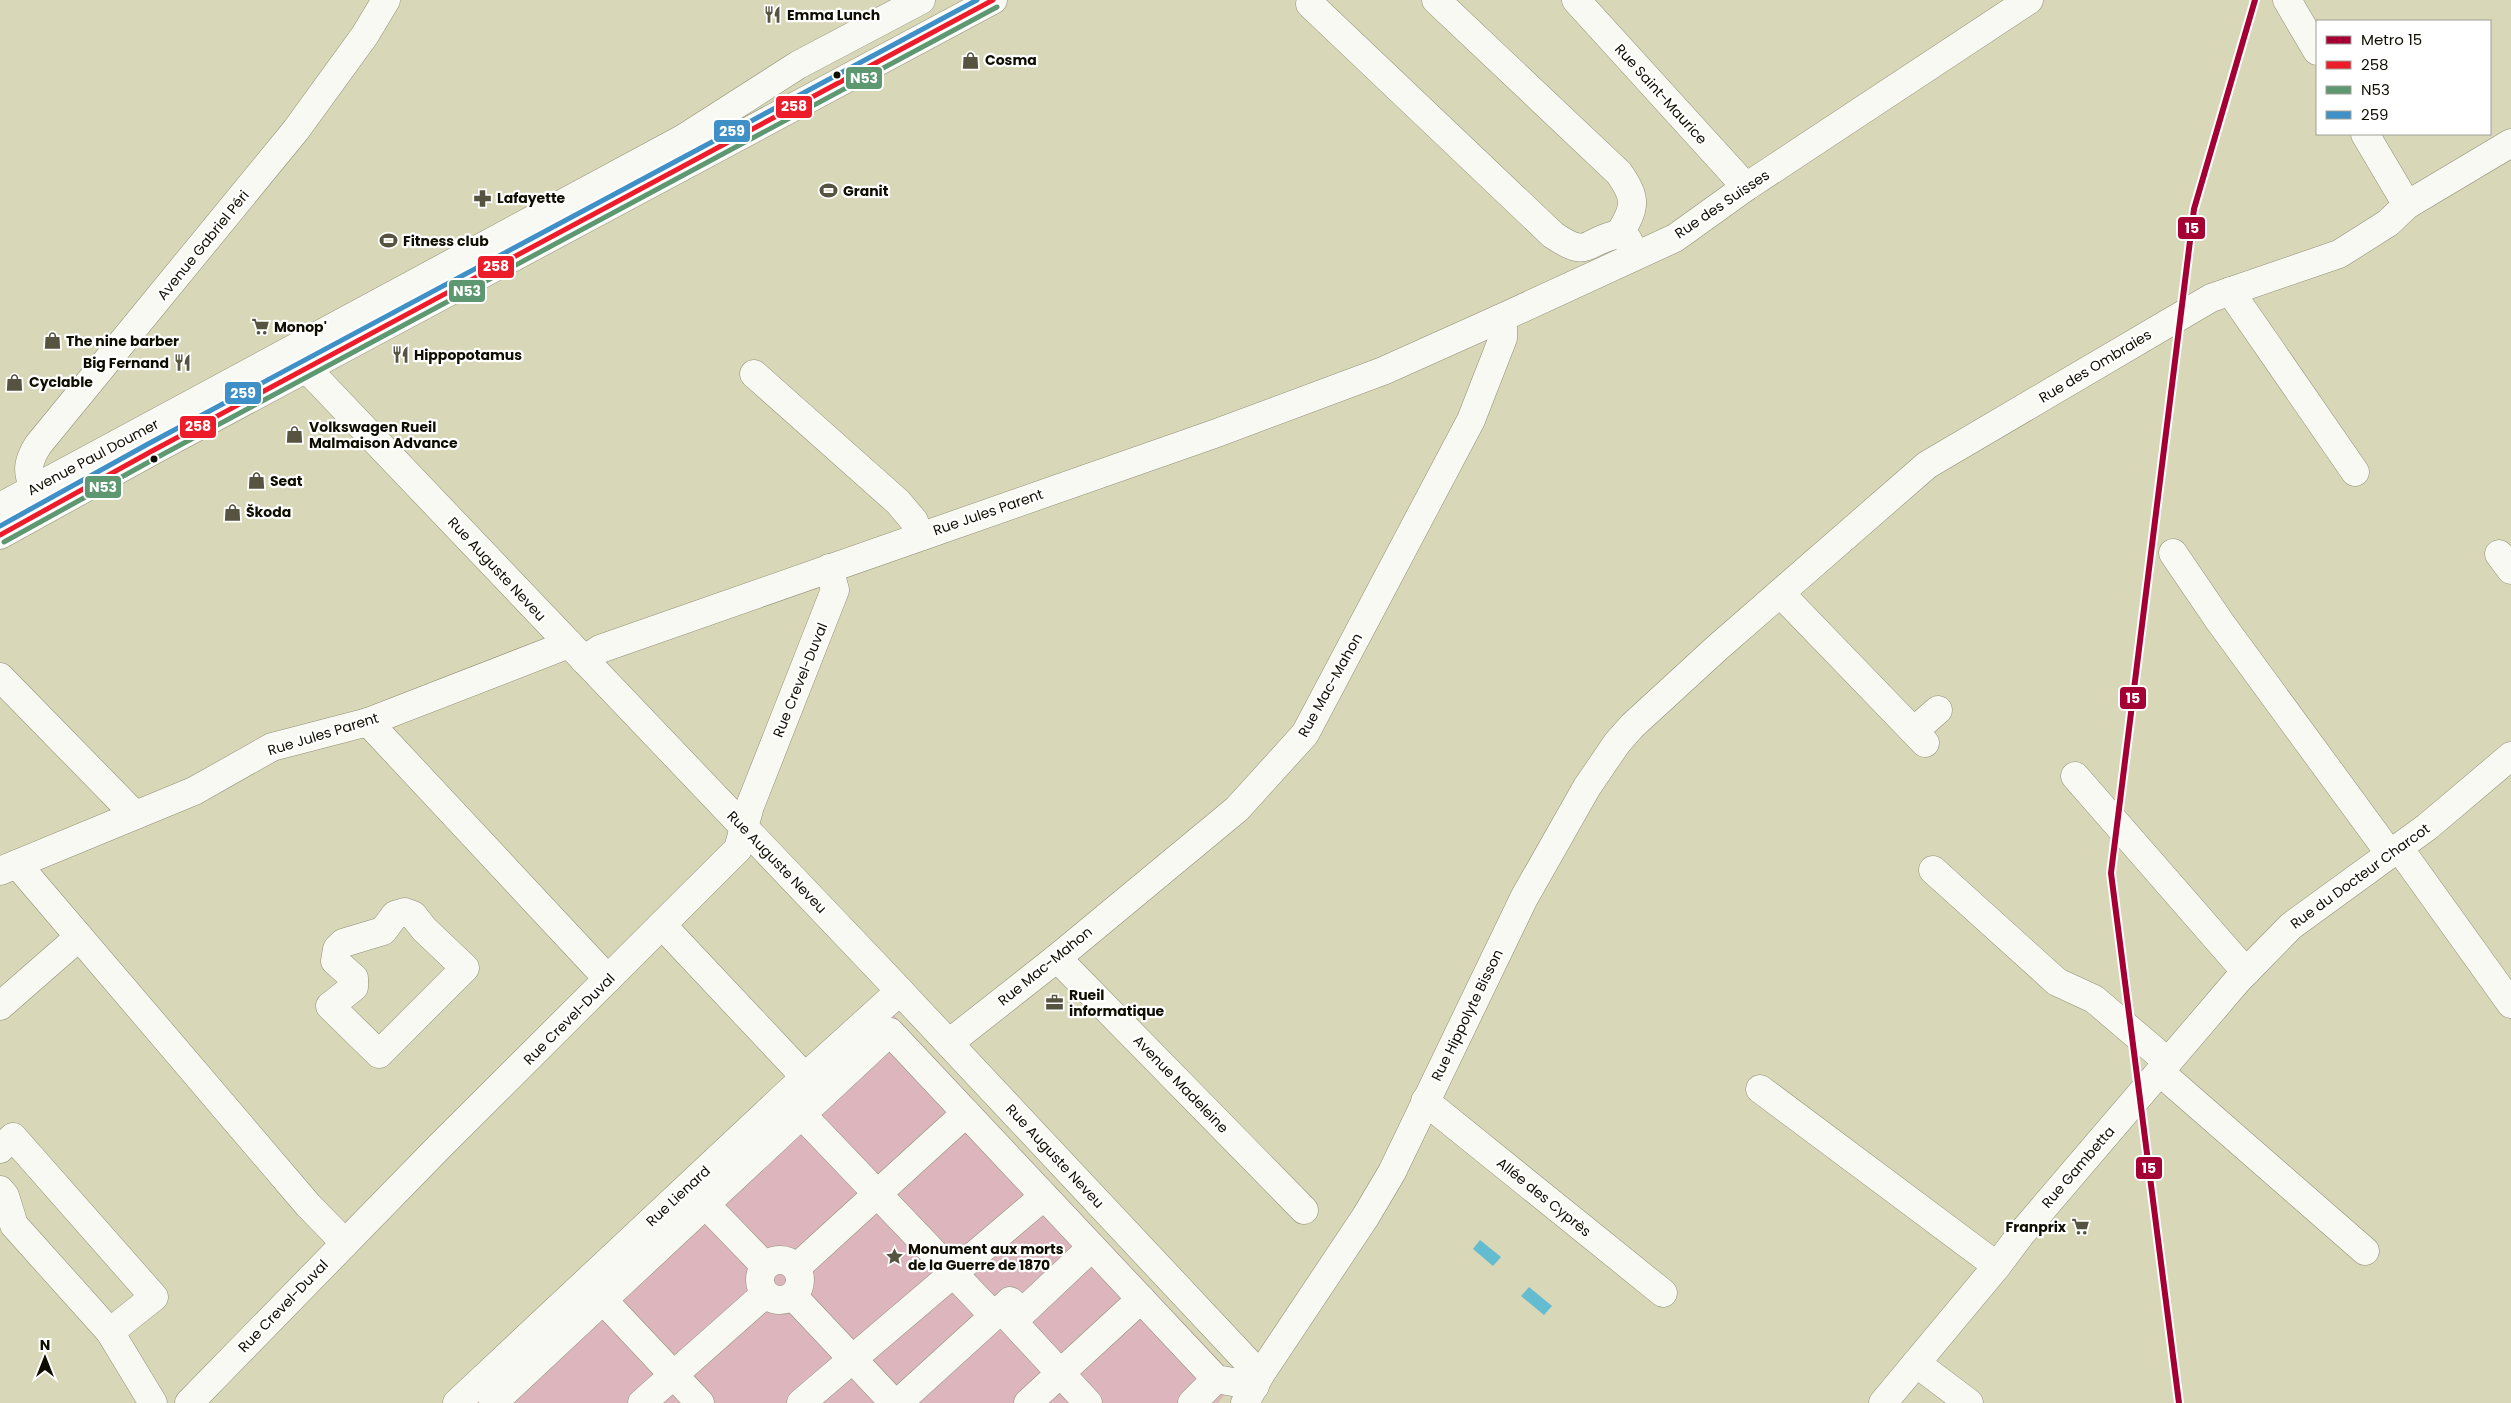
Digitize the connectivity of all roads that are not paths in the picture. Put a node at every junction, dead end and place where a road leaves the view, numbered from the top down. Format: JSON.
{"nodes":[{"id":1,"x":386,"y":0,"type":"edge"},
{"id":2,"x":921,"y":0,"type":"edge"},
{"id":3,"x":1436,"y":0,"type":"edge"},
{"id":4,"x":1576,"y":0,"type":"edge"},
{"id":5,"x":2029,"y":0,"type":"edge"},
{"id":6,"x":2287,"y":0,"type":"edge"},
{"id":7,"x":1310,"y":4,"type":"dead end"},
{"id":8,"x":982,"y":6,"type":"edge"},
{"id":9,"x":2316,"y":49,"type":"edge"},
{"id":10,"x":2366,"y":135,"type":"edge"},
{"id":11,"x":2511,"y":143,"type":"edge"},
{"id":12,"x":1746,"y":187,"type":"junction"},
{"id":13,"x":2407,"y":205,"type":"junction"},
{"id":14,"x":1619,"y":234,"type":"junction"},
{"id":15,"x":1635,"y":256,"type":"junction"},
{"id":16,"x":2230,"y":291,"type":"junction"},
{"id":17,"x":1499,"y":319,"type":"junction"},
{"id":18,"x":298,"y":360,"type":"junction"},
{"id":19,"x":1392,"y":366,"type":"joint"},
{"id":20,"x":754,"y":374,"type":"dead end"},
{"id":21,"x":2355,"y":472,"type":"dead end"},
{"id":22,"x":34,"y":488,"type":"junction"},
{"id":23,"x":1,"y":503,"type":"edge"},
{"id":24,"x":0,"y":535,"type":"edge"},
{"id":25,"x":919,"y":536,"type":"junction"},
{"id":26,"x":2173,"y":553,"type":"dead end"},
{"id":27,"x":829,"y":568,"type":"junction"},
{"id":28,"x":1780,"y":593,"type":"junction"},
{"id":29,"x":1717,"y":648,"type":"joint"},
{"id":30,"x":577,"y":652,"type":"junction"},
{"id":31,"x":0,"y":677,"type":"edge"},
{"id":32,"x":1938,"y":710,"type":"dead end"},
{"id":33,"x":368,"y":722,"type":"junction"},
{"id":34,"x":2511,"y":756,"type":"edge"},
{"id":35,"x":2075,"y":776,"type":"dead end"},
{"id":36,"x":136,"y":815,"type":"junction"},
{"id":37,"x":745,"y":829,"type":"junction"},
{"id":38,"x":2394,"y":851,"type":"junction"},
{"id":39,"x":9,"y":867,"type":"edge"},
{"id":40,"x":1934,"y":870,"type":"dead end"},
{"id":41,"x":413,"y":914,"type":"joint"},
{"id":42,"x":662,"y":925,"type":"junction"},
{"id":43,"x":79,"y":937,"type":"junction"},
{"id":44,"x":1057,"y":958,"type":"junction"},
{"id":45,"x":2246,"y":972,"type":"junction"},
{"id":46,"x":608,"y":979,"type":"junction"},
{"id":47,"x":900,"y":991,"type":"junction"},
{"id":48,"x":2511,"y":1004,"type":"edge"},
{"id":49,"x":0,"y":1006,"type":"edge"},
{"id":50,"x":949,"y":1043,"type":"junction"},
{"id":51,"x":2169,"y":1061,"type":"junction"},
{"id":52,"x":805,"y":1077,"type":"junction"},
{"id":53,"x":1760,"y":1089,"type":"dead end"},
{"id":54,"x":1425,"y":1101,"type":"junction"},
{"id":55,"x":966,"y":1113,"type":"junction"},
{"id":56,"x":802,"y":1114,"type":"junction"},
{"id":57,"x":0,"y":1149,"type":"edge"},
{"id":58,"x":0,"y":1190,"type":"edge"},
{"id":59,"x":877,"y":1194,"type":"junction"},
{"id":60,"x":1044,"y":1196,"type":"junction"},
{"id":61,"x":705,"y":1204,"type":"junction"},
{"id":62,"x":1304,"y":1210,"type":"dead end"},
{"id":63,"x":345,"y":1243,"type":"junction"},
{"id":64,"x":1092,"y":1247,"type":"junction"},
{"id":65,"x":2365,"y":1251,"type":"dead end"},
{"id":66,"x":765,"y":1266,"type":"junction"},
{"id":67,"x":1998,"y":1266,"type":"junction"},
{"id":68,"x":796,"y":1268,"type":"junction"},
{"id":69,"x":953,"y":1274,"type":"junction"},
{"id":70,"x":1663,"y":1293,"type":"dead end"},
{"id":71,"x":765,"y":1294,"type":"junction"},
{"id":72,"x":793,"y":1296,"type":"junction"},
{"id":73,"x":1141,"y":1299,"type":"junction"},
{"id":74,"x":603,"y":1300,"type":"junction"},
{"id":75,"x":997,"y":1313,"type":"junction"},
{"id":76,"x":110,"y":1332,"type":"junction"},
{"id":77,"x":853,"y":1359,"type":"junction"},
{"id":78,"x":1916,"y":1363,"type":"junction"},
{"id":79,"x":1060,"y":1373,"type":"junction"},
{"id":80,"x":674,"y":1375,"type":"junction"},
{"id":81,"x":1216,"y":1379,"type":"junction"},
{"id":82,"x":1253,"y":1388,"type":"edge"},
{"id":83,"x":508,"y":1398,"type":"edge"},
{"id":84,"x":153,"y":1403,"type":"edge"},
{"id":85,"x":189,"y":1403,"type":"edge"},
{"id":86,"x":457,"y":1403,"type":"edge"},
{"id":87,"x":642,"y":1403,"type":"edge"},
{"id":88,"x":700,"y":1403,"type":"edge"},
{"id":89,"x":800,"y":1403,"type":"edge"},
{"id":90,"x":894,"y":1403,"type":"edge"},
{"id":91,"x":898,"y":1403,"type":"edge"},
{"id":92,"x":1028,"y":1403,"type":"edge"},
{"id":93,"x":1088,"y":1403,"type":"edge"},
{"id":94,"x":1192,"y":1403,"type":"edge"},
{"id":95,"x":1883,"y":1403,"type":"edge"},
{"id":96,"x":1969,"y":1403,"type":"edge"}],
"edges":[{"from":1,"to":22,"type":"street","name":"Avenue Gabriel Péri"},
{"from":2,"to":18,"type":"street","name":"Avenue Paul Doumer"},
{"from":3,"to":14,"type":"street"},
{"from":4,"to":12,"type":"street","name":"Rue Saint-Maurice"},
{"from":5,"to":12,"type":"street","name":"Rue des Suisses"},
{"from":6,"to":9,"type":"street"},
{"from":7,"to":14,"type":"street"},
{"from":8,"to":18,"type":"street","name":"Avenue Paul Doumer"},
{"from":10,"to":13,"type":"street"},
{"from":11,"to":13,"type":"street","name":"Rue des Ombraies"},
{"from":12,"to":15,"type":"street","name":"Rue des Suisses"},
{"from":13,"to":16,"type":"street","name":"Rue des Ombraies"},
{"from":14,"to":15,"type":"street"},
{"from":15,"to":17,"type":"street","name":"Rue des Suisses"},
{"from":16,"to":21,"type":"street"},
{"from":16,"to":28,"type":"street","name":"Rue des Ombraies"},
{"from":17,"to":19,"type":"street","name":"Rue des Suisses"},
{"from":17,"to":44,"type":"street","name":"Rue Mac-Mahon"},
{"from":18,"to":22,"type":"street","name":"Avenue Paul Doumer"},
{"from":18,"to":24,"type":"street","name":"Avenue Paul Doumer"},
{"from":18,"to":30,"type":"street","name":"Rue Auguste Neveu"},
{"from":19,"to":25,"type":"street","name":"Rue Jules Parent"},
{"from":20,"to":25,"type":"street"},
{"from":22,"to":23,"type":"street","name":"Avenue Paul Doumer"},
{"from":25,"to":27,"type":"street","name":"Rue Jules Parent"},
{"from":26,"to":38,"type":"street"},
{"from":27,"to":30,"type":"street","name":"Rue Jules Parent"},
{"from":27,"to":37,"type":"street","name":"Rue Crevel-Duval"},
{"from":28,"to":29,"type":"street","name":"Rue des Ombraies"},
{"from":28,"to":32,"type":"street"},
{"from":29,"to":54,"type":"street","name":"Rue Hippolyte Bisson"},
{"from":30,"to":33,"type":"street","name":"Rue Jules Parent"},
{"from":30,"to":37,"type":"street","name":"Rue Auguste Neveu"},
{"from":31,"to":36,"type":"street"},
{"from":33,"to":36,"type":"street","name":"Rue Jules Parent"},
{"from":33,"to":46,"type":"street"},
{"from":34,"to":38,"type":"street","name":"Rue du Docteur Charcot"},
{"from":35,"to":45,"type":"street"},
{"from":36,"to":39,"type":"street","name":"Rue Jules Parent"},
{"from":37,"to":42,"type":"street","name":"Rue Crevel-Duval"},
{"from":37,"to":47,"type":"street","name":"Rue Auguste Neveu"},
{"from":38,"to":45,"type":"street","name":"Rue du Docteur Charcot"},
{"from":38,"to":48,"type":"street"},
{"from":39,"to":43,"type":"street"},
{"from":40,"to":51,"type":"street"},
{"from":41,"to":41,"type":"street"},
{"from":42,"to":46,"type":"street","name":"Rue Crevel-Duval"},
{"from":42,"to":52,"type":"street"},
{"from":43,"to":49,"type":"street"},
{"from":43,"to":63,"type":"street"},
{"from":44,"to":50,"type":"street","name":"Rue Mac-Mahon"},
{"from":44,"to":62,"type":"street","name":"Avenue Madeleine"},
{"from":45,"to":51,"type":"street","name":"Rue du Docteur Charcot"},
{"from":46,"to":63,"type":"street","name":"Rue Crevel-Duval"},
{"from":47,"to":50,"type":"street","name":"Rue Auguste Neveu"},
{"from":47,"to":52,"type":"street","name":"Rue Lienard"},
{"from":50,"to":82,"type":"street","name":"Rue Auguste Neveu"},
{"from":51,"to":65,"type":"street"},
{"from":51,"to":67,"type":"street","name":"Rue Gambetta"},
{"from":52,"to":86,"type":"street","name":"Rue Lienard"},
{"from":53,"to":67,"type":"street"},
{"from":54,"to":70,"type":"street","name":"Allée des Cyprès"},
{"from":54,"to":82,"type":"street","name":"Rue Hippolyte Bisson"},
{"from":55,"to":56,"type":"street"},
{"from":55,"to":59,"type":"street"},
{"from":55,"to":60,"type":"street"},
{"from":56,"to":59,"type":"street"},
{"from":56,"to":61,"type":"street"},
{"from":57,"to":76,"type":"street"},
{"from":58,"to":76,"type":"street"},
{"from":59,"to":68,"type":"street"},
{"from":59,"to":69,"type":"street"},
{"from":60,"to":64,"type":"street"},
{"from":60,"to":69,"type":"street"},
{"from":61,"to":66,"type":"street"},
{"from":61,"to":74,"type":"street"},
{"from":63,"to":85,"type":"street","name":"Rue Crevel-Duval"},
{"from":64,"to":73,"type":"street"},
{"from":64,"to":75,"type":"street"},
{"from":66,"to":68,"type":"street"},
{"from":66,"to":71,"type":"street"},
{"from":67,"to":78,"type":"street","name":"Rue Gambetta"},
{"from":68,"to":72,"type":"street"},
{"from":69,"to":75,"type":"street"},
{"from":69,"to":77,"type":"street"},
{"from":71,"to":72,"type":"street"},
{"from":71,"to":80,"type":"street"},
{"from":72,"to":77,"type":"street"},
{"from":73,"to":79,"type":"street"},
{"from":73,"to":81,"type":"street"},
{"from":74,"to":80,"type":"street"},
{"from":74,"to":83,"type":"street"},
{"from":75,"to":79,"type":"street"},
{"from":75,"to":91,"type":"street"},
{"from":76,"to":84,"type":"street"},
{"from":77,"to":89,"type":"street"},
{"from":77,"to":90,"type":"street"},
{"from":78,"to":95,"type":"street","name":"Rue Gambetta"},
{"from":78,"to":96,"type":"street"},
{"from":79,"to":92,"type":"street"},
{"from":79,"to":93,"type":"street"},
{"from":80,"to":87,"type":"street"},
{"from":80,"to":88,"type":"street"},
{"from":81,"to":82,"type":"street"},
{"from":81,"to":94,"type":"street"}]}
